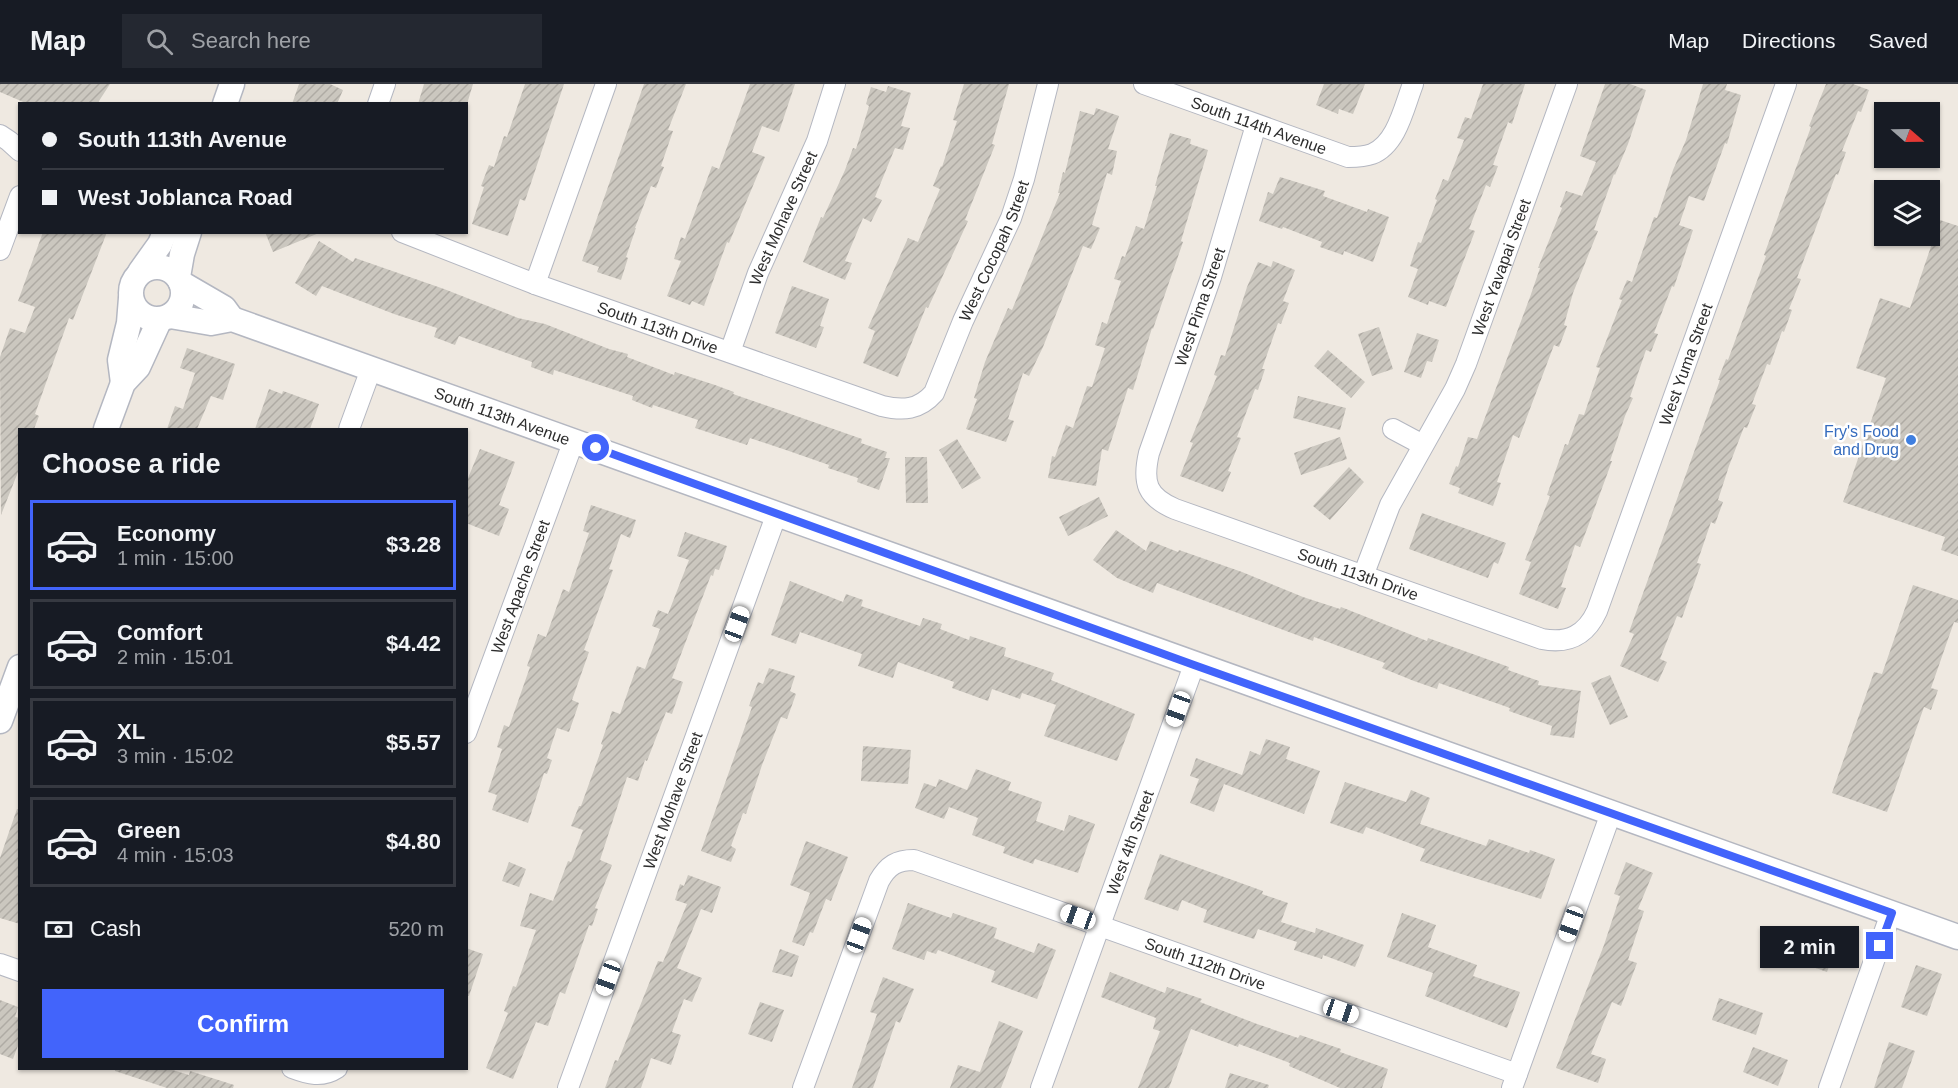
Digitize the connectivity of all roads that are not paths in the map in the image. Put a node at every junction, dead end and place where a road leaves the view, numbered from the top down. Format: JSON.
{"nodes":[{"id":1,"x":232,"y":84,"type":"edge"},
{"id":2,"x":385,"y":84,"type":"edge"},
{"id":3,"x":606,"y":84,"type":"edge"},
{"id":4,"x":835,"y":84,"type":"edge"},
{"id":5,"x":1048,"y":84,"type":"edge"},
{"id":6,"x":1413,"y":84,"type":"edge"},
{"id":7,"x":1566,"y":84,"type":"edge"},
{"id":8,"x":1786,"y":84,"type":"edge"},
{"id":9,"x":1154,"y":86,"type":"edge"},
{"id":10,"x":226,"y":102,"type":"edge"},
{"id":11,"x":379,"y":102,"type":"edge"},
{"id":12,"x":1256,"y":125,"type":"junction"},
{"id":13,"x":0,"y":135,"type":"edge"},
{"id":14,"x":18,"y":149,"type":"edge"},
{"id":15,"x":18,"y":201,"type":"edge"},
{"id":16,"x":407,"y":234,"type":"edge"},
{"id":17,"x":0,"y":249,"type":"edge"},
{"id":18,"x":175,"y":251,"type":"edge"},
{"id":19,"x":140,"y":272,"type":"junction"},
{"id":20,"x":535,"y":284,"type":"junction"},
{"id":21,"x":131,"y":298,"type":"junction"},
{"id":22,"x":165,"y":317,"type":"junction"},
{"id":23,"x":232,"y":319,"type":"junction"},
{"id":24,"x":730,"y":352,"type":"junction"},
{"id":25,"x":371,"y":369,"type":"junction"},
{"id":26,"x":123,"y":383,"type":"junction"},
{"id":27,"x":916,"y":408,"type":"joint"},
{"id":28,"x":106,"y":428,"type":"edge"},
{"id":29,"x":349,"y":428,"type":"edge"},
{"id":30,"x":1393,"y":429,"type":"dead end"},
{"id":31,"x":574,"y":440,"type":"junction"},
{"id":32,"x":1423,"y":444,"type":"junction"},
{"id":33,"x":1148,"y":489,"type":"joint"},
{"id":34,"x":777,"y":513,"type":"junction"},
{"id":35,"x":1363,"y":576,"type":"junction"},
{"id":36,"x":1574,"y":638,"type":"joint"},
{"id":37,"x":1194,"y":665,"type":"junction"},
{"id":38,"x":18,"y":675,"type":"edge"},
{"id":39,"x":0,"y":721,"type":"edge"},
{"id":40,"x":468,"y":728,"type":"edge"},
{"id":41,"x":1611,"y":813,"type":"junction"},
{"id":42,"x":1892,"y":913,"type":"junction"},
{"id":43,"x":1099,"y":925,"type":"junction"},
{"id":44,"x":1958,"y":937,"type":"edge"},
{"id":45,"x":0,"y":964,"type":"edge"},
{"id":46,"x":18,"y":970,"type":"edge"},
{"id":47,"x":298,"y":1070,"type":"edge"},
{"id":48,"x":334,"y":1070,"type":"edge"},
{"id":49,"x":1514,"y":1081,"type":"edge"},
{"id":50,"x":568,"y":1088,"type":"edge"},
{"id":51,"x":803,"y":1088,"type":"edge"},
{"id":52,"x":1041,"y":1088,"type":"edge"},
{"id":53,"x":1829,"y":1088,"type":"edge"}],
"edges":[{"from":1,"to":10,"type":"street"},
{"from":2,"to":11,"type":"street"},
{"from":3,"to":20,"type":"street"},
{"from":4,"to":24,"type":"street","name":"West Mohave Street"},
{"from":5,"to":27,"type":"street","name":"West Cocopah Street"},
{"from":6,"to":12,"type":"street","name":"South 114th Avenue"},
{"from":7,"to":32,"type":"street","name":"West Yavapai Street"},
{"from":8,"to":36,"type":"street","name":"West Yuma Street"},
{"from":9,"to":12,"type":"street","name":"South 114th Avenue"},
{"from":12,"to":33,"type":"street","name":"West Pima Street"},
{"from":13,"to":14,"type":"street"},
{"from":15,"to":17,"type":"street"},
{"from":16,"to":20,"type":"street","name":"South 113th Drive"},
{"from":18,"to":19,"type":"street"},
{"from":18,"to":19,"type":"street","name":"South 113th Avenue"},
{"from":18,"to":22,"type":"street"},
{"from":18,"to":23,"type":"street","name":"South 113th Avenue"},
{"from":19,"to":21,"type":"street"},
{"from":20,"to":24,"type":"street","name":"South 113th Drive"},
{"from":21,"to":22,"type":"street","name":"South 113th Avenue"},
{"from":21,"to":26,"type":"street"},
{"from":22,"to":23,"type":"street","name":"South 113th Avenue"},
{"from":22,"to":26,"type":"street"},
{"from":23,"to":25,"type":"street","name":"South 113th Avenue"},
{"from":24,"to":27,"type":"street","name":"South 113th Drive"},
{"from":25,"to":29,"type":"street"},
{"from":25,"to":31,"type":"street","name":"South 113th Avenue"},
{"from":26,"to":28,"type":"street"},
{"from":30,"to":32,"type":"street"},
{"from":31,"to":34,"type":"street","name":"South 113th Avenue"},
{"from":31,"to":40,"type":"street","name":"West Apache Street"},
{"from":32,"to":35,"type":"street","name":"West Yavapai Street"},
{"from":33,"to":35,"type":"street","name":"South 113th Drive"},
{"from":34,"to":37,"type":"street","name":"South 113th Avenue"},
{"from":34,"to":50,"type":"street","name":"West Mohave Street"},
{"from":35,"to":36,"type":"street","name":"South 113th Drive"},
{"from":37,"to":41,"type":"street","name":"South 113th Avenue"},
{"from":37,"to":43,"type":"street","name":"West 4th Street"},
{"from":38,"to":39,"type":"street"},
{"from":41,"to":42,"type":"street","name":"South 113th Avenue"},
{"from":41,"to":49,"type":"street"},
{"from":42,"to":44,"type":"street","name":"South 113th Avenue"},
{"from":42,"to":53,"type":"street"},
{"from":43,"to":49,"type":"street","name":"South 112th Drive"},
{"from":43,"to":51,"type":"street","name":"South 112th Drive"},
{"from":43,"to":52,"type":"street","name":"West 4th Street"},
{"from":45,"to":46,"type":"street"},
{"from":47,"to":48,"type":"street"}]}
